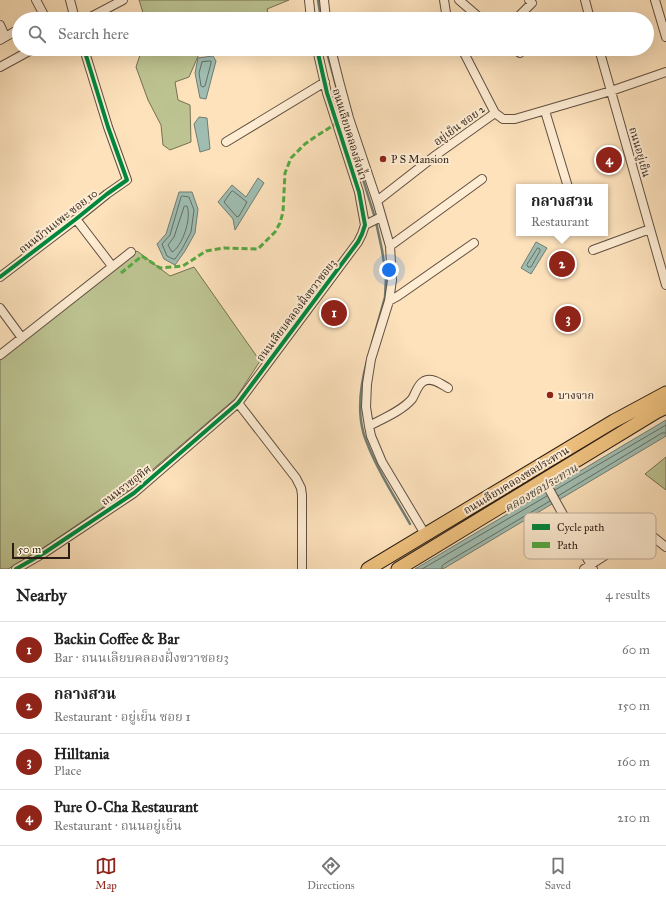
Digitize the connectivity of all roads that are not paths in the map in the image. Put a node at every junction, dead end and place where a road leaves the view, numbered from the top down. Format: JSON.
{"nodes":[{"id":1,"x":36,"y":0,"type":"edge"},
{"id":2,"x":70,"y":0,"type":"edge"},
{"id":3,"x":123,"y":0,"type":"edge"},
{"id":4,"x":309,"y":0,"type":"edge"},
{"id":5,"x":324,"y":0,"type":"edge"},
{"id":6,"x":444,"y":0,"type":"edge"},
{"id":7,"x":460,"y":0,"type":"edge"},
{"id":8,"x":529,"y":0,"type":"edge"},
{"id":9,"x":584,"y":0,"type":"edge"},
{"id":10,"x":655,"y":0,"type":"edge"},
{"id":11,"x":42,"y":12,"type":"edge"},
{"id":12,"x":73,"y":12,"type":"edge"},
{"id":13,"x":101,"y":12,"type":"edge"},
{"id":14,"x":310,"y":12,"type":"edge"},
{"id":15,"x":325,"y":12,"type":"edge"},
{"id":16,"x":446,"y":12,"type":"edge"},
{"id":17,"x":473,"y":12,"type":"edge"},
{"id":18,"x":523,"y":12,"type":"edge"},
{"id":19,"x":588,"y":12,"type":"edge"},
{"id":20,"x":0,"y":25,"type":"edge"},
{"id":21,"x":12,"y":33,"type":"edge"},
{"id":22,"x":666,"y":37,"type":"edge"},
{"id":23,"x":3,"y":38,"type":"edge"},
{"id":24,"x":20,"y":56,"type":"edge"},
{"id":25,"x":86,"y":56,"type":"edge"},
{"id":26,"x":319,"y":56,"type":"edge"},
{"id":27,"x":333,"y":56,"type":"edge"},
{"id":28,"x":466,"y":56,"type":"edge"},
{"id":29,"x":600,"y":56,"type":"edge"},
{"id":30,"x":0,"y":67,"type":"edge"},
{"id":31,"x":666,"y":72,"type":"edge"},
{"id":32,"x":325,"y":82,"type":"junction"},
{"id":33,"x":610,"y":91,"type":"junction"},
{"id":34,"x":545,"y":111,"type":"junction"},
{"id":35,"x":495,"y":113,"type":"junction"},
{"id":36,"x":226,"y":142,"type":"dead end"},
{"id":37,"x":482,"y":179,"type":"dead end"},
{"id":38,"x":567,"y":184,"type":"edge"},
{"id":39,"x":377,"y":201,"type":"junction"},
{"id":40,"x":381,"y":217,"type":"junction"},
{"id":41,"x":76,"y":219,"type":"junction"},
{"id":42,"x":365,"y":224,"type":"junction"},
{"id":43,"x":650,"y":229,"type":"junction"},
{"id":44,"x":474,"y":243,"type":"dead end"},
{"id":45,"x":390,"y":246,"type":"junction"},
{"id":46,"x":593,"y":250,"type":"dead end"},
{"id":47,"x":131,"y":252,"type":"dead end"},
{"id":48,"x":662,"y":259,"type":"edge"},
{"id":49,"x":112,"y":266,"type":"junction"},
{"id":50,"x":0,"y":277,"type":"edge"},
{"id":51,"x":666,"y":284,"type":"edge"},
{"id":52,"x":389,"y":301,"type":"junction"},
{"id":53,"x":0,"y":308,"type":"edge"},
{"id":54,"x":22,"y":338,"type":"junction"},
{"id":55,"x":0,"y":355,"type":"edge"},
{"id":56,"x":448,"y":388,"type":"dead end"},
{"id":57,"x":666,"y":393,"type":"edge"},
{"id":58,"x":238,"y":403,"type":"junction"},
{"id":59,"x":666,"y":407,"type":"edge"},
{"id":60,"x":369,"y":426,"type":"junction"},
{"id":61,"x":544,"y":480,"type":"junction"},
{"id":62,"x":562,"y":513,"type":"edge"},
{"id":63,"x":425,"y":534,"type":"junction"},
{"id":64,"x":656,"y":539,"type":"edge"},
{"id":65,"x":666,"y":547,"type":"edge"},
{"id":66,"x":584,"y":559,"type":"edge"},
{"id":67,"x":602,"y":559,"type":"edge"},
{"id":68,"x":589,"y":568,"type":"edge"},
{"id":69,"x":16,"y":569,"type":"edge"},
{"id":70,"x":302,"y":569,"type":"edge"},
{"id":71,"x":368,"y":569,"type":"edge"},
{"id":72,"x":398,"y":569,"type":"edge"}],
"edges":[{"from":1,"to":11,"type":"street"},
{"from":2,"to":12,"type":"street"},
{"from":3,"to":13,"type":"street"},
{"from":4,"to":14,"type":"street"},
{"from":5,"to":15,"type":"street"},
{"from":6,"to":16,"type":"street"},
{"from":7,"to":17,"type":"street"},
{"from":8,"to":18,"type":"street"},
{"from":9,"to":19,"type":"street"},
{"from":10,"to":22,"type":"street"},
{"from":20,"to":23,"type":"street"},
{"from":21,"to":23,"type":"street"},
{"from":24,"to":30,"type":"street"},
{"from":25,"to":41,"type":"street","name":"ถนนบ้านแพะ ซอย 10"},
{"from":26,"to":32,"type":"street","name":"ถนนเลียบคลองส่งน้ำ"},
{"from":27,"to":39,"type":"street","name":"ถนนเลียบคลองส่งน้ำ"},
{"from":28,"to":35,"type":"street"},
{"from":29,"to":33,"type":"street","name":"ถนนอยู่เย็น"},
{"from":31,"to":33,"type":"street","name":"อยู่เย็น ซอย 2"},
{"from":32,"to":36,"type":"street"},
{"from":32,"to":42,"type":"street","name":"ถนนเลียบคลองส่งน้ำ"},
{"from":33,"to":34,"type":"street","name":"อยู่เย็น ซอย 2"},
{"from":33,"to":43,"type":"street","name":"ถนนอยู่เย็น"},
{"from":34,"to":35,"type":"street","name":"อยู่เย็น ซอย 2"},
{"from":34,"to":38,"type":"street"},
{"from":35,"to":39,"type":"street","name":"อยู่เย็น ซอย 2"},
{"from":37,"to":45,"type":"street"},
{"from":39,"to":40,"type":"street","name":"ถนนเลียบคลองส่งน้ำ"},
{"from":40,"to":42,"type":"street"},
{"from":40,"to":45,"type":"street","name":"ถนนเลียบคลองส่งน้ำ"},
{"from":41,"to":49,"type":"street"},
{"from":41,"to":50,"type":"street","name":"ถนนบ้านแพะ ซอย 10"},
{"from":42,"to":58,"type":"street","name":"ถนนเลียบคลองฝั่งขวาซอย3"},
{"from":43,"to":46,"type":"street"},
{"from":43,"to":48,"type":"street","name":"ถนนอยู่เย็น"},
{"from":44,"to":52,"type":"street"},
{"from":45,"to":52,"type":"street","name":"ถนนเลียบคลองส่งน้ำ"},
{"from":47,"to":49,"type":"street"},
{"from":48,"to":51,"type":"street","name":"ถนนอยู่เย็น"},
{"from":49,"to":54,"type":"street"},
{"from":52,"to":60,"type":"street","name":"ถนนเลียบคลองส่งน้ำ"},
{"from":53,"to":54,"type":"street"},
{"from":54,"to":55,"type":"street"},
{"from":56,"to":60,"type":"street"},
{"from":57,"to":63,"type":"main road","name":"ถนนเลียบคลองชลประทาน"},
{"from":58,"to":69,"type":"street","name":"ถนนราชอุทิศ"},
{"from":58,"to":70,"type":"street"},
{"from":59,"to":61,"type":"main road","name":"ถนนเลียบคลองชลประทาน"},
{"from":60,"to":63,"type":"street","name":"ถนนเลียบคลองส่งน้ำ"},
{"from":61,"to":62,"type":"street"},
{"from":61,"to":72,"type":"main road","name":"ถนนเลียบคลองชลประทาน"},
{"from":63,"to":71,"type":"main road","name":"ถนนเลียบคลองชลประทาน"},
{"from":64,"to":65,"type":"street"},
{"from":66,"to":68,"type":"street"},
{"from":67,"to":68,"type":"street"}]}
